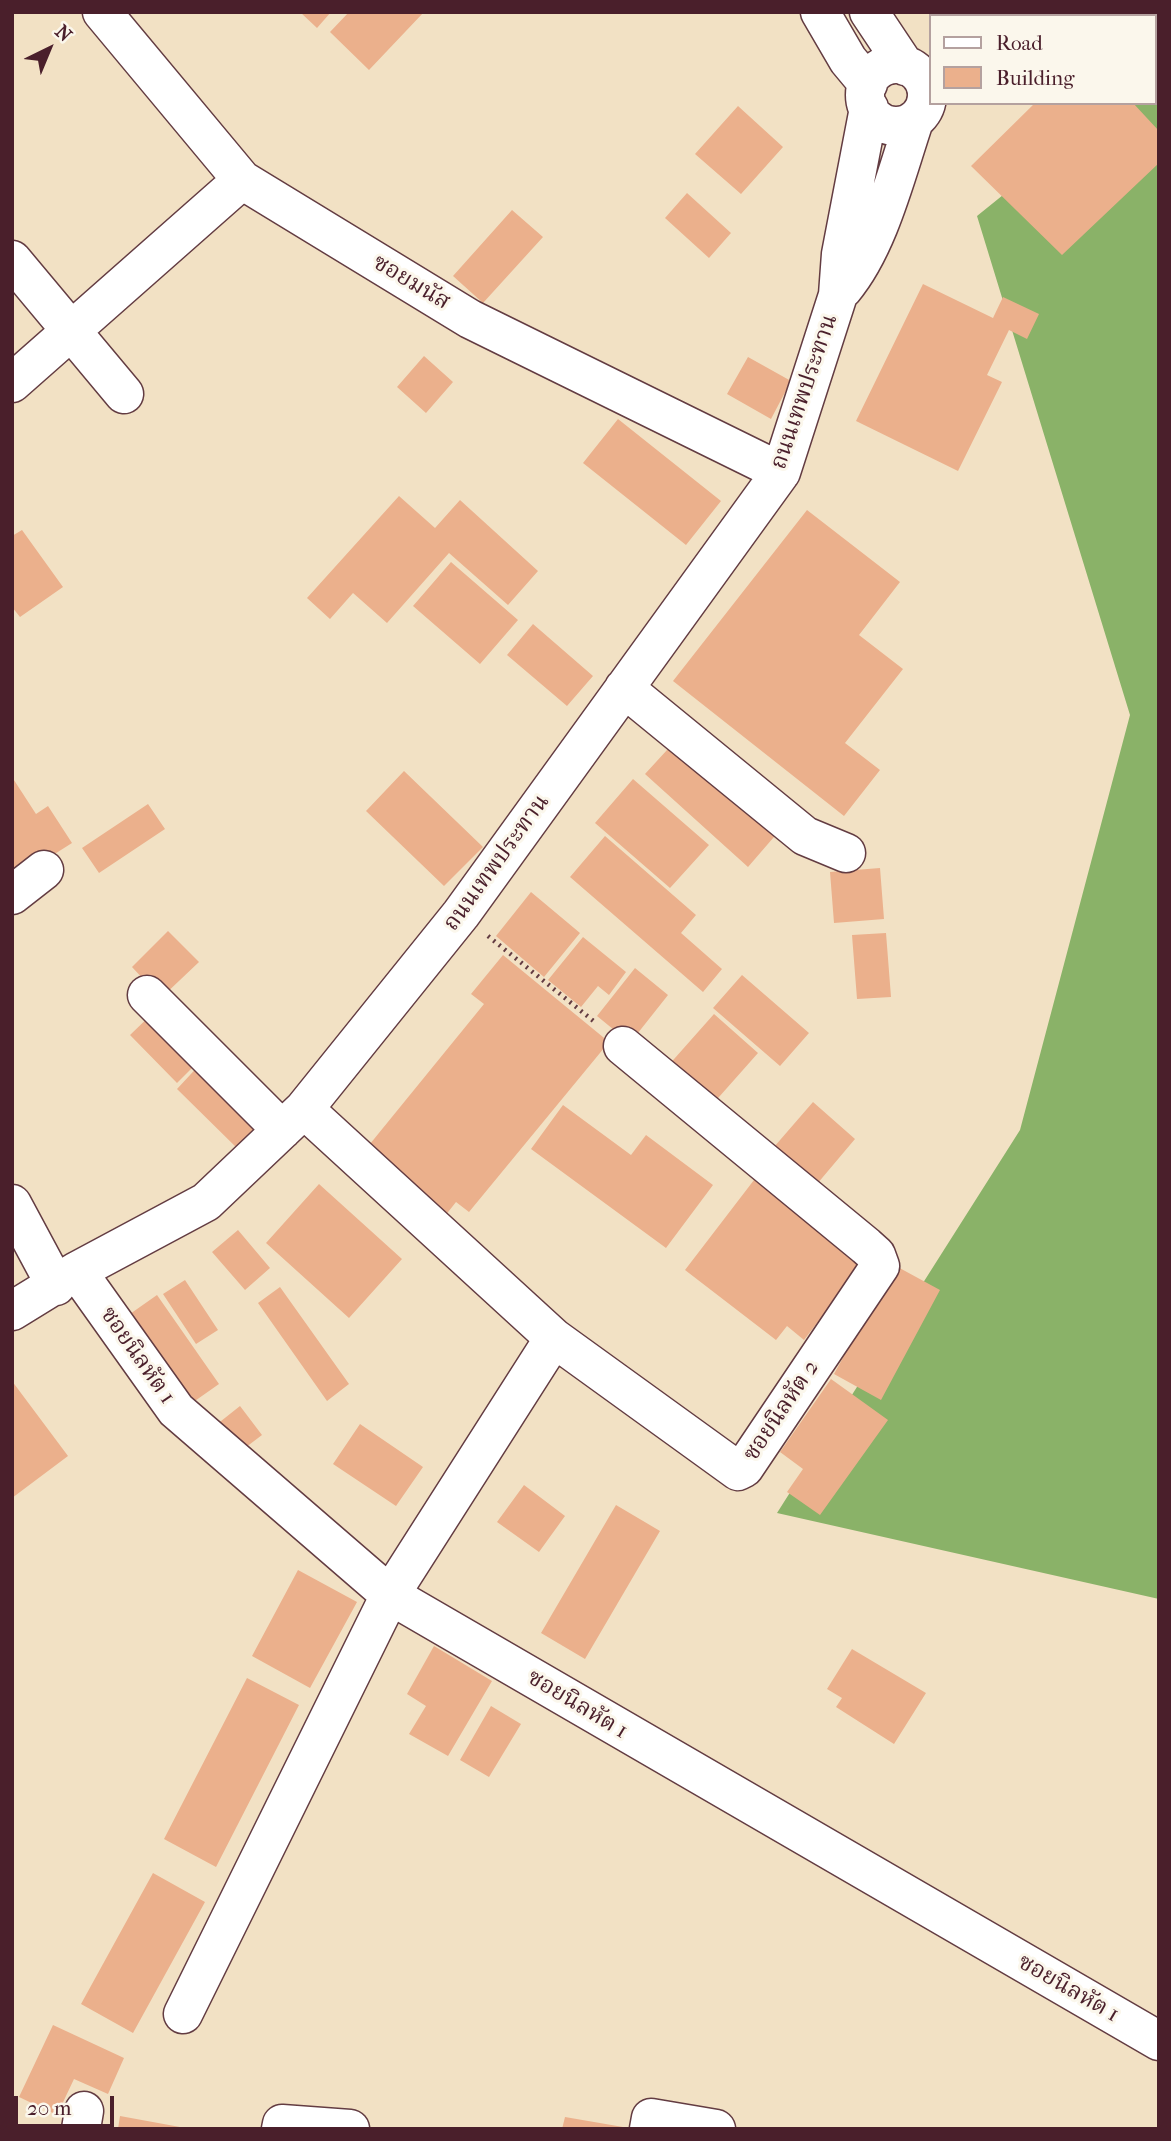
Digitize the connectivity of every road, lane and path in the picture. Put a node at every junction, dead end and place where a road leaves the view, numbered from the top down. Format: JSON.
{"nodes":[{"id":1,"x":102,"y":12,"type":"edge"},
{"id":2,"x":820,"y":12,"type":"edge"},
{"id":3,"x":869,"y":12,"type":"edge"},
{"id":4,"x":921,"y":86,"type":"edge"},
{"id":5,"x":868,"y":96,"type":"junction"},
{"id":6,"x":242,"y":180,"type":"junction"},
{"id":7,"x":12,"y":260,"type":"edge"},
{"id":8,"x":838,"y":295,"type":"junction"},
{"id":9,"x":73,"y":331,"type":"junction"},
{"id":10,"x":12,"y":383,"type":"edge"},
{"id":11,"x":124,"y":394,"type":"dead end"},
{"id":12,"x":781,"y":472,"type":"junction"},
{"id":13,"x":624,"y":688,"type":"junction"},
{"id":14,"x":846,"y":853,"type":"dead end"},
{"id":15,"x":44,"y":870,"type":"dead end"},
{"id":16,"x":12,"y":894,"type":"edge"},
{"id":17,"x":461,"y":914,"type":"junction"},
{"id":18,"x":147,"y":995,"type":"dead end"},
{"id":19,"x":623,"y":1046,"type":"joint"},
{"id":20,"x":293,"y":1120,"type":"junction"},
{"id":21,"x":12,"y":1204,"type":"edge"},
{"id":22,"x":66,"y":1278,"type":"junction"},
{"id":23,"x":12,"y":1311,"type":"edge"},
{"id":24,"x":554,"y":1338,"type":"junction"},
{"id":25,"x":390,"y":1595,"type":"junction"},
{"id":26,"x":183,"y":2014,"type":"dead end"},
{"id":27,"x":1159,"y":2041,"type":"edge"},
{"id":28,"x":281,"y":2129,"type":"edge"},
{"id":29,"x":350,"y":2129,"type":"edge"},
{"id":30,"x":649,"y":2129,"type":"edge"},
{"id":31,"x":716,"y":2129,"type":"edge"}],
"edges":[{"from":1,"to":6,"type":"street","name":"ซอยมนัส"},
{"from":2,"to":5,"type":"street"},
{"from":3,"to":4,"type":"street"},
{"from":4,"to":5,"type":"street"},
{"from":4,"to":5,"type":"street"},
{"from":4,"to":8,"type":"street","name":"ถนนเทพประทาน"},
{"from":5,"to":8,"type":"street","name":"ถนนเทพประทาน"},
{"from":6,"to":9,"type":"street"},
{"from":6,"to":12,"type":"street","name":"ซอยมนัส"},
{"from":7,"to":9,"type":"street"},
{"from":8,"to":12,"type":"street","name":"ถนนเทพประทาน"},
{"from":9,"to":10,"type":"street"},
{"from":9,"to":11,"type":"street"},
{"from":12,"to":13,"type":"street","name":"ถนนเทพประทาน"},
{"from":13,"to":14,"type":"street"},
{"from":13,"to":17,"type":"street","name":"ถนนเทพประทาน"},
{"from":15,"to":16,"type":"street"},
{"from":17,"to":19,"type":"path"},
{"from":17,"to":20,"type":"street","name":"ถนนเทพประทาน"},
{"from":18,"to":20,"type":"street","name":"ซอยนิลหัต 2"},
{"from":19,"to":24,"type":"street","name":"ซอยนิลหัต 2"},
{"from":20,"to":22,"type":"street","name":"ถนนเทพประทาน"},
{"from":20,"to":24,"type":"street","name":"ซอยนิลหัต 2"},
{"from":21,"to":22,"type":"street","name":"ซอยนิลหัต 1"},
{"from":22,"to":23,"type":"street","name":"ถนนเทพประทาน"},
{"from":22,"to":25,"type":"street","name":"ซอยนิลหัต 1"},
{"from":24,"to":25,"type":"street"},
{"from":25,"to":26,"type":"street"},
{"from":25,"to":27,"type":"street","name":"ซอยนิลหัต 1"},
{"from":28,"to":29,"type":"street"},
{"from":30,"to":31,"type":"street"}]}
